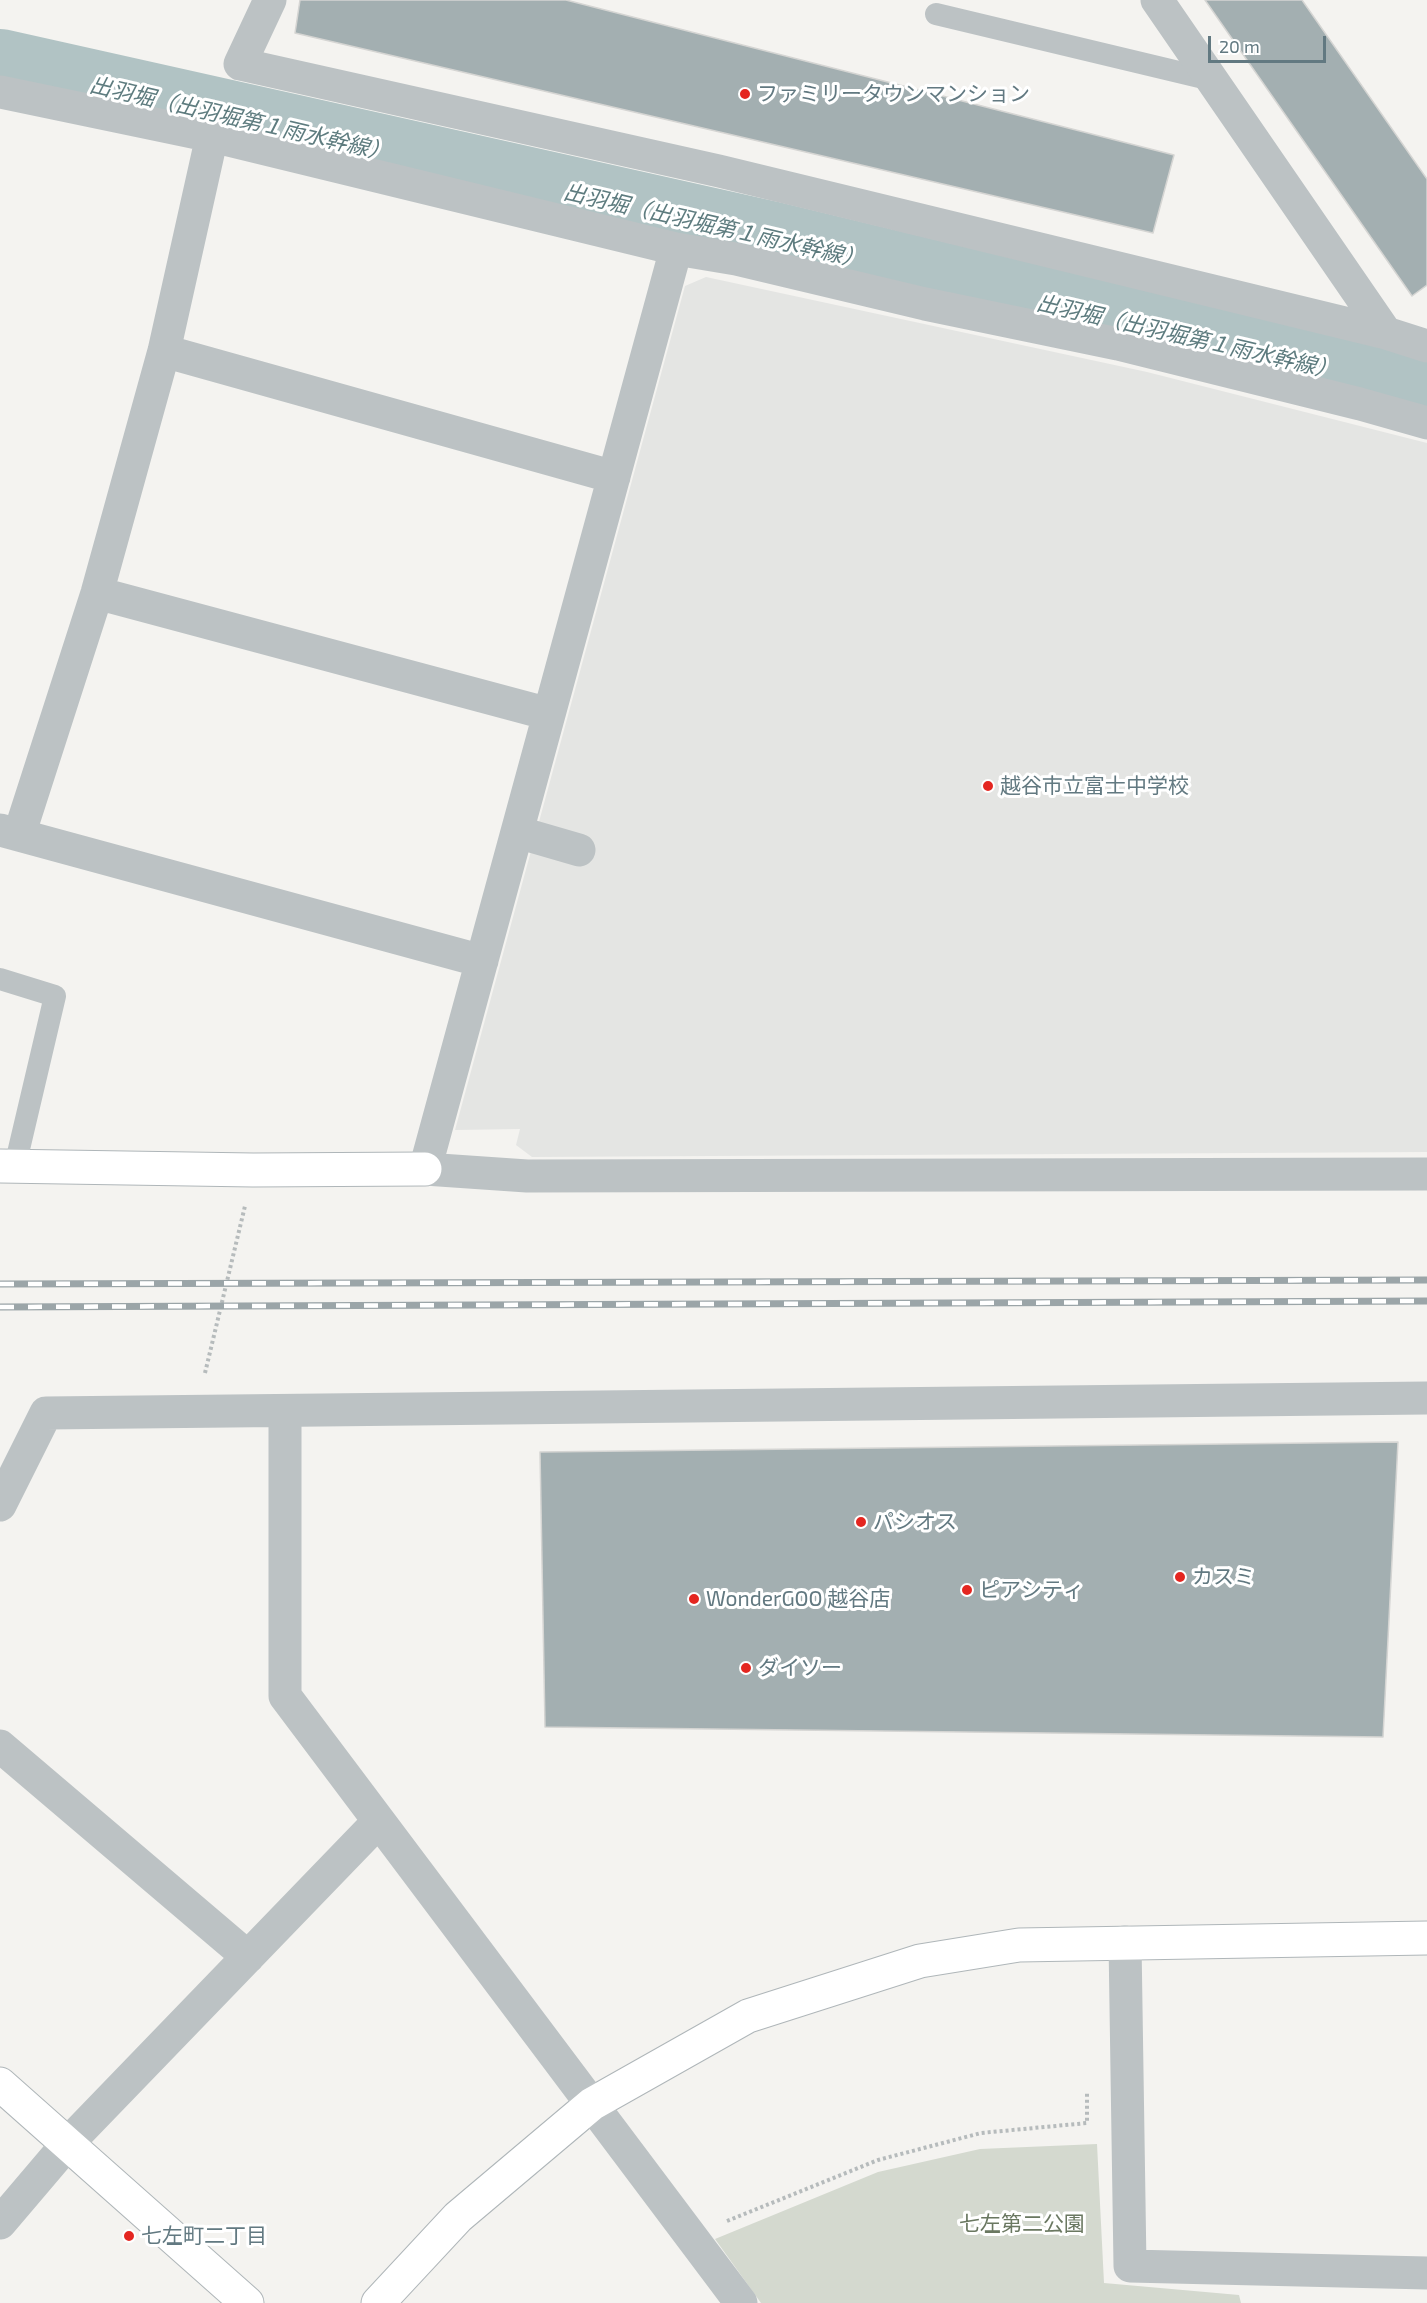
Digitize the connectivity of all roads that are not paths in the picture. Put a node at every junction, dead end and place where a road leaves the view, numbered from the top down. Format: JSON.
{"nodes":[{"id":1,"x":270,"y":0,"type":"edge"},
{"id":2,"x":1157,"y":0,"type":"edge"},
{"id":3,"x":936,"y":14,"type":"dead end"},
{"id":4,"x":1212,"y":80,"type":"junction"},
{"id":5,"x":0,"y":92,"type":"edge"},
{"id":6,"x":212,"y":136,"type":"junction"},
{"id":7,"x":676,"y":249,"type":"junction"},
{"id":8,"x":1386,"y":333,"type":"junction"},
{"id":9,"x":1427,"y":346,"type":"edge"},
{"id":10,"x":165,"y":351,"type":"junction"},
{"id":11,"x":1427,"y":423,"type":"edge"},
{"id":12,"x":614,"y":477,"type":"junction"},
{"id":13,"x":97,"y":593,"type":"junction"},
{"id":14,"x":549,"y":714,"type":"junction"},
{"id":15,"x":517,"y":832,"type":"junction"},
{"id":16,"x":10,"y":833,"type":"edge"},
{"id":17,"x":579,"y":850,"type":"dead end"},
{"id":18,"x":482,"y":961,"type":"junction"},
{"id":19,"x":0,"y":979,"type":"edge"},
{"id":20,"x":7,"y":1166,"type":"edge"},
{"id":21,"x":425,"y":1169,"type":"junction"},
{"id":22,"x":1427,"y":1174,"type":"edge"},
{"id":23,"x":1427,"y":1398,"type":"edge"},
{"id":24,"x":285,"y":1411,"type":"junction"},
{"id":25,"x":0,"y":1505,"type":"edge"},
{"id":26,"x":0,"y":1746,"type":"edge"},
{"id":27,"x":379,"y":1821,"type":"junction"},
{"id":28,"x":1427,"y":1938,"type":"edge"},
{"id":29,"x":1125,"y":1942,"type":"junction"},
{"id":30,"x":248,"y":1957,"type":"junction"},
{"id":31,"x":0,"y":2084,"type":"edge"},
{"id":32,"x":592,"y":2104,"type":"junction"},
{"id":33,"x":68,"y":2143,"type":"junction"},
{"id":34,"x":0,"y":2223,"type":"edge"},
{"id":35,"x":1427,"y":2273,"type":"edge"},
{"id":36,"x":247,"y":2303,"type":"edge"},
{"id":37,"x":378,"y":2303,"type":"edge"},
{"id":38,"x":741,"y":2303,"type":"edge"}],
"edges":[{"from":1,"to":8,"type":"street"},
{"from":2,"to":4,"type":"street"},
{"from":3,"to":4,"type":"lane"},
{"from":4,"to":8,"type":"street"},
{"from":5,"to":6,"type":"street"},
{"from":6,"to":7,"type":"street"},
{"from":6,"to":10,"type":"street"},
{"from":7,"to":11,"type":"street"},
{"from":7,"to":12,"type":"street"},
{"from":8,"to":9,"type":"street"},
{"from":10,"to":12,"type":"street"},
{"from":10,"to":13,"type":"street"},
{"from":12,"to":14,"type":"street"},
{"from":13,"to":14,"type":"street"},
{"from":13,"to":16,"type":"street"},
{"from":14,"to":15,"type":"street"},
{"from":15,"to":17,"type":"street"},
{"from":15,"to":18,"type":"street"},
{"from":16,"to":18,"type":"street"},
{"from":18,"to":21,"type":"street"},
{"from":19,"to":20,"type":"lane"},
{"from":20,"to":21,"type":"street"},
{"from":21,"to":22,"type":"street"},
{"from":23,"to":24,"type":"street"},
{"from":24,"to":25,"type":"street"},
{"from":24,"to":27,"type":"street"},
{"from":26,"to":30,"type":"street"},
{"from":27,"to":30,"type":"street"},
{"from":27,"to":32,"type":"street"},
{"from":28,"to":29,"type":"street"},
{"from":29,"to":32,"type":"street"},
{"from":29,"to":35,"type":"street"},
{"from":30,"to":33,"type":"street"},
{"from":31,"to":33,"type":"street"},
{"from":32,"to":37,"type":"street"},
{"from":32,"to":38,"type":"street"},
{"from":33,"to":34,"type":"street"},
{"from":33,"to":36,"type":"street"}]}
